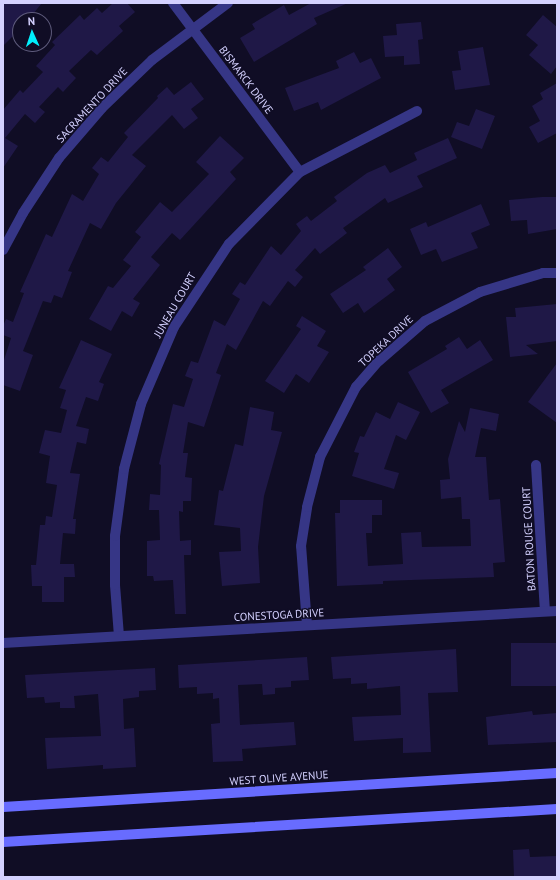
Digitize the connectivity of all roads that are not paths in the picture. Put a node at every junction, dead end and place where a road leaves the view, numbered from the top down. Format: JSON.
{"nodes":[{"id":1,"x":173,"y":3,"type":"edge"},
{"id":2,"x":228,"y":3,"type":"edge"},
{"id":3,"x":192,"y":28,"type":"junction"},
{"id":4,"x":417,"y":111,"type":"dead end"},
{"id":5,"x":300,"y":172,"type":"junction"},
{"id":6,"x":3,"y":250,"type":"edge"},
{"id":7,"x":557,"y":273,"type":"edge"},
{"id":8,"x":536,"y":465,"type":"dead end"},
{"id":9,"x":557,"y":611,"type":"edge"},
{"id":10,"x":545,"y":612,"type":"junction"},
{"id":11,"x":307,"y":626,"type":"junction"},
{"id":12,"x":119,"y":636,"type":"junction"},
{"id":13,"x":3,"y":643,"type":"edge"},
{"id":14,"x":557,"y":773,"type":"edge"},
{"id":15,"x":3,"y":806,"type":"edge"},
{"id":16,"x":557,"y":809,"type":"edge"},
{"id":17,"x":3,"y":842,"type":"edge"}],
"edges":[{"from":1,"to":3,"type":"street","name":"BISMARCK DRIVE"},
{"from":2,"to":3,"type":"street","name":"SACRAMENTO DRIVE"},
{"from":3,"to":5,"type":"street","name":"BISMARCK DRIVE"},
{"from":3,"to":6,"type":"street","name":"SACRAMENTO DRIVE"},
{"from":4,"to":5,"type":"street","name":"JUNEAU COURT"},
{"from":5,"to":12,"type":"street","name":"JUNEAU COURT"},
{"from":7,"to":11,"type":"street","name":"TOPEKA DRIVE"},
{"from":8,"to":10,"type":"street","name":"BATON ROUGE COURT"},
{"from":9,"to":10,"type":"street","name":"CONESTOGA DRIVE"},
{"from":10,"to":11,"type":"street","name":"CONESTOGA DRIVE"},
{"from":11,"to":12,"type":"street","name":"CONESTOGA DRIVE"},
{"from":12,"to":13,"type":"street","name":"CONESTOGA DRIVE"},
{"from":14,"to":15,"type":"main road","name":"WEST OLIVE AVENUE"},
{"from":16,"to":17,"type":"main road"}]}
